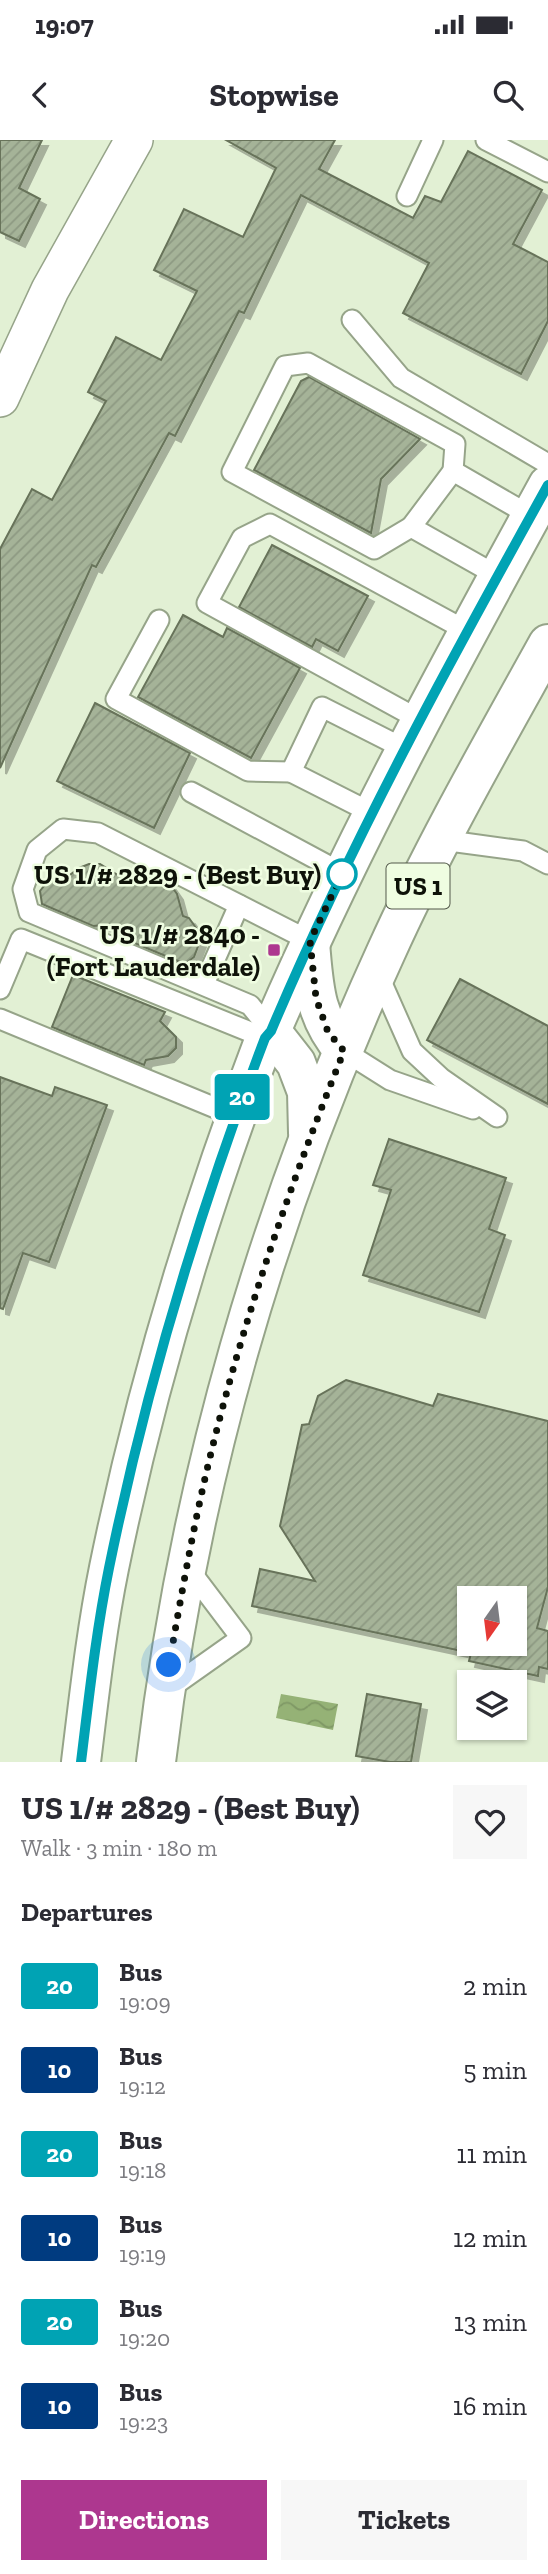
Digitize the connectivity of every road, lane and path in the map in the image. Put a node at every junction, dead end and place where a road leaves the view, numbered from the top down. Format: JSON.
{"nodes":[{"id":1,"x":134,"y":140,"type":"edge"},
{"id":2,"x":433,"y":140,"type":"edge"},
{"id":3,"x":486,"y":140,"type":"edge"},
{"id":4,"x":548,"y":172,"type":"edge"},
{"id":5,"x":407,"y":196,"type":"dead end"},
{"id":6,"x":352,"y":320,"type":"dead end"},
{"id":7,"x":0,"y":398,"type":"edge"},
{"id":8,"x":548,"y":464,"type":"edge"},
{"id":9,"x":453,"y":471,"type":"junction"},
{"id":10,"x":539,"y":500,"type":"edge"},
{"id":11,"x":411,"y":527,"type":"junction"},
{"id":12,"x":498,"y":576,"type":"junction"},
{"id":13,"x":159,"y":620,"type":"dead end"},
{"id":14,"x":467,"y":631,"type":"junction"},
{"id":15,"x":548,"y":643,"type":"edge"},
{"id":16,"x":413,"y":734,"type":"junction"},
{"id":17,"x":291,"y":772,"type":"junction"},
{"id":18,"x":191,"y":792,"type":"dead end"},
{"id":19,"x":372,"y":813,"type":"junction"},
{"id":20,"x":442,"y":840,"type":"junction"},
{"id":21,"x":548,"y":864,"type":"edge"},
{"id":22,"x":342,"y":873,"type":"junction"},
{"id":23,"x":239,"y":905,"type":"junction"},
{"id":24,"x":310,"y":941,"type":"junction"},
{"id":25,"x":377,"y":972,"type":"junction"},
{"id":26,"x":204,"y":984,"type":"junction"},
{"id":27,"x":0,"y":989,"type":"edge"},
{"id":28,"x":0,"y":1019,"type":"edge"},
{"id":29,"x":268,"y":1035,"type":"junction"},
{"id":30,"x":344,"y":1051,"type":"junction"},
{"id":31,"x":235,"y":1116,"type":"junction"},
{"id":32,"x":308,"y":1139,"type":"junction"},
{"id":33,"x":187,"y":1567,"type":"junction"},
{"id":34,"x":164,"y":1692,"type":"junction"},
{"id":35,"x":81,"y":1762,"type":"edge"},
{"id":36,"x":156,"y":1762,"type":"edge"}],
"edges":[{"from":1,"to":7,"type":"street"},
{"from":2,"to":5,"type":"lane"},
{"from":3,"to":4,"type":"lane"},
{"from":6,"to":8,"type":"lane"},
{"from":9,"to":10,"type":"lane"},
{"from":9,"to":11,"type":"lane"},
{"from":9,"to":11,"type":"lane"},
{"from":10,"to":12,"type":"main road","number":"US 1"},
{"from":11,"to":12,"type":"lane"},
{"from":12,"to":14,"type":"main road","number":"US 1"},
{"from":13,"to":17,"type":"lane"},
{"from":14,"to":16,"type":"main road","number":"US 1"},
{"from":14,"to":16,"type":"lane"},
{"from":15,"to":20,"type":"main road","number":"US 1"},
{"from":16,"to":17,"type":"lane"},
{"from":16,"to":19,"type":"main road","number":"US 1"},
{"from":17,"to":19,"type":"lane"},
{"from":18,"to":22,"type":"lane"},
{"from":19,"to":22,"type":"main road","number":"US 1"},
{"from":20,"to":21,"type":"lane"},
{"from":20,"to":25,"type":"main road","number":"US 1"},
{"from":22,"to":24,"type":"main road","number":"US 1"},
{"from":23,"to":24,"type":"lane"},
{"from":23,"to":26,"type":"lane"},
{"from":23,"to":26,"type":"lane"},
{"from":24,"to":29,"type":"main road","number":"US 1"},
{"from":24,"to":30,"type":"main road"},
{"from":25,"to":30,"type":"main road","number":"US 1"},
{"from":25,"to":30,"type":"lane"},
{"from":26,"to":29,"type":"lane"},
{"from":27,"to":29,"type":"lane"},
{"from":28,"to":31,"type":"lane"},
{"from":29,"to":31,"type":"main road","number":"US 1"},
{"from":29,"to":32,"type":"main road"},
{"from":30,"to":32,"type":"main road","number":"US 1"},
{"from":31,"to":35,"type":"main road","number":"US 1"},
{"from":32,"to":33,"type":"main road","number":"US 1"},
{"from":33,"to":34,"type":"main road","number":"US 1"},
{"from":33,"to":34,"type":"lane"},
{"from":34,"to":36,"type":"main road","number":"US 1"}]}
